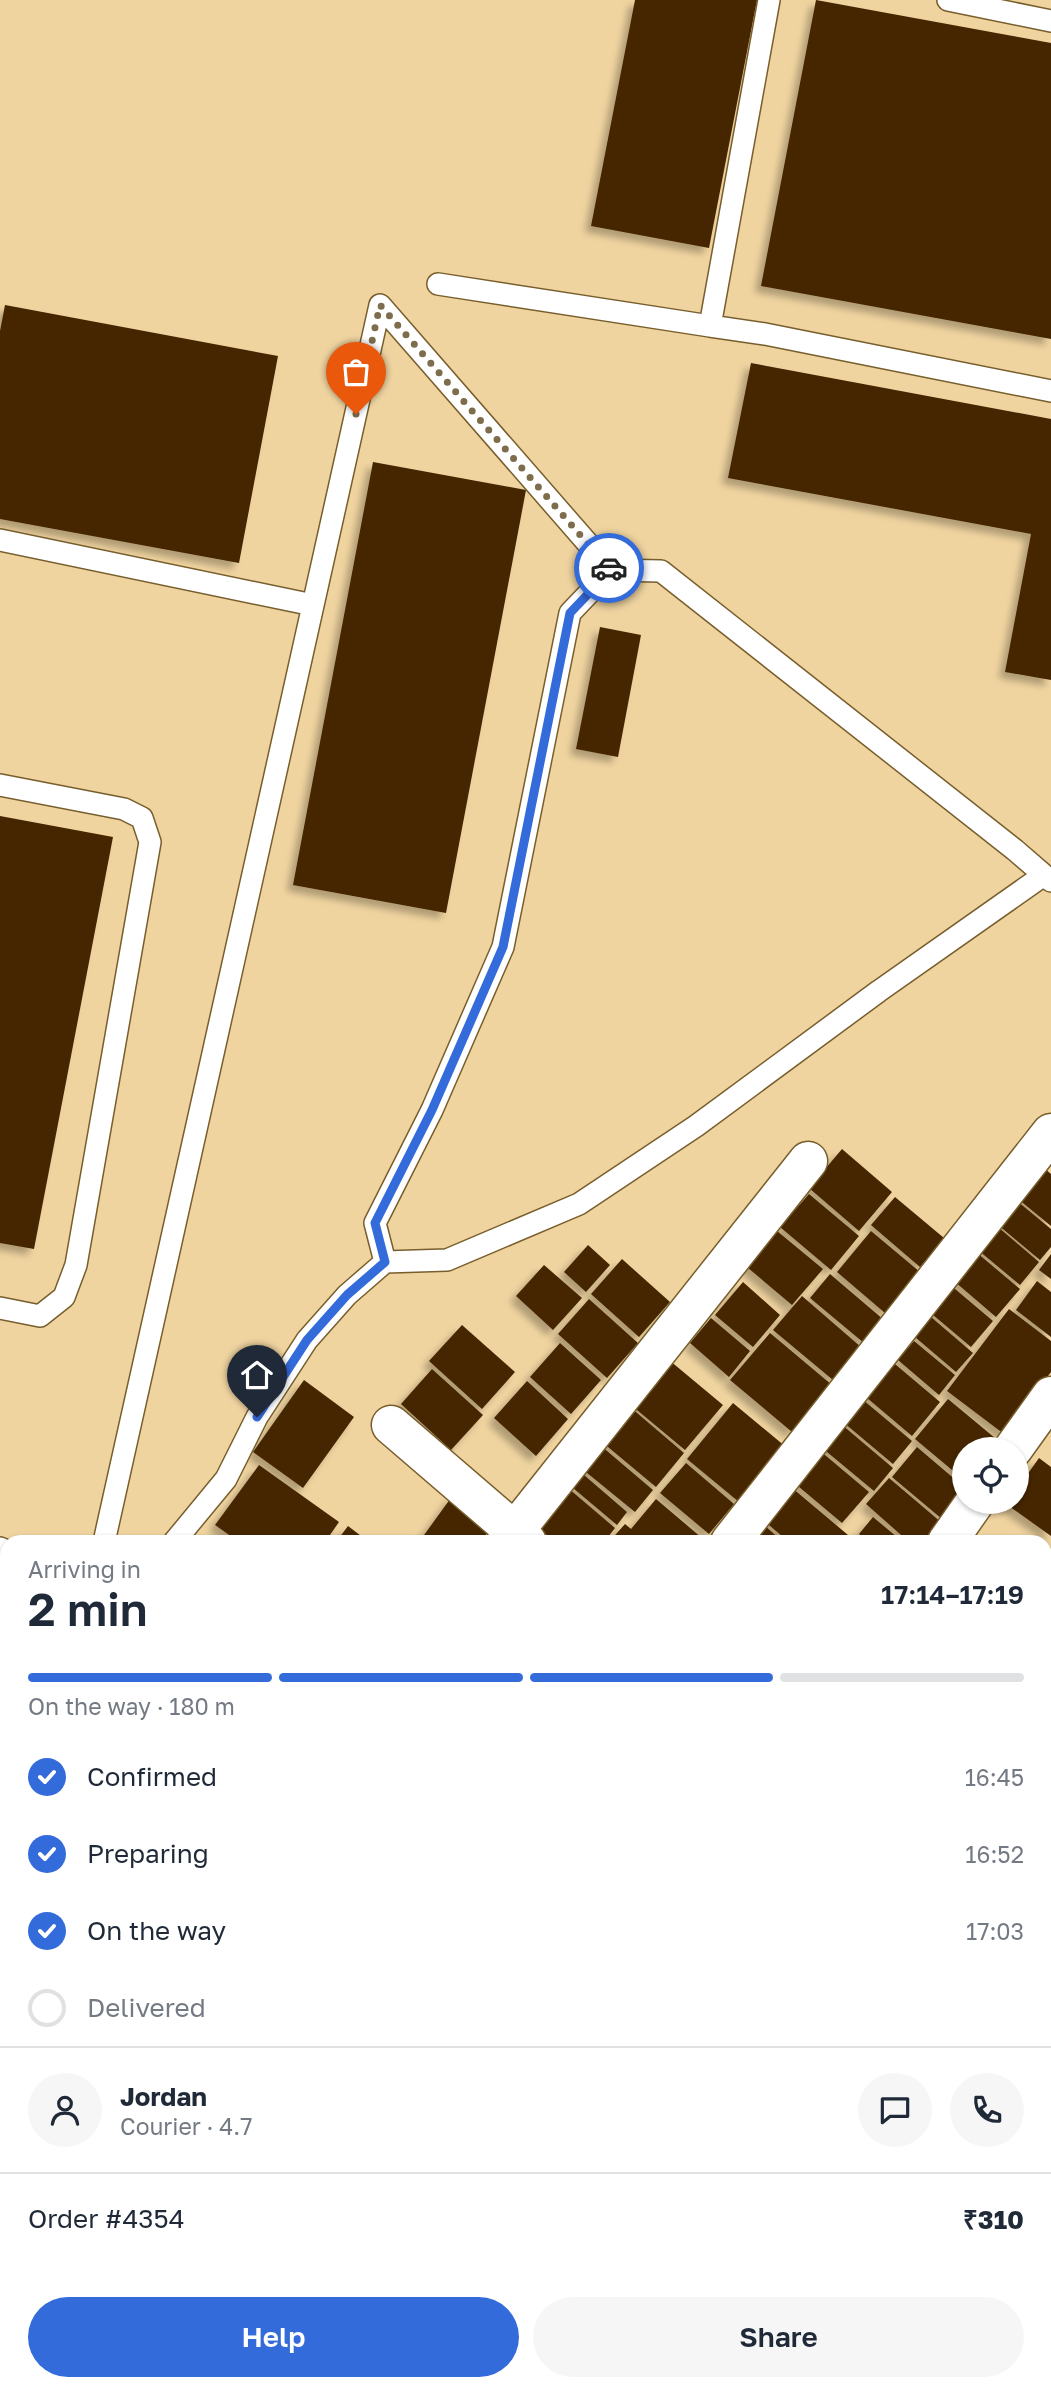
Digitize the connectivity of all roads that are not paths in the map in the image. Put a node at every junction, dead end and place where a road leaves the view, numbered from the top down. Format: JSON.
{"nodes":[{"id":1,"x":769,"y":0,"type":"edge"},
{"id":2,"x":948,"y":0,"type":"edge"},
{"id":3,"x":1051,"y":21,"type":"edge"},
{"id":4,"x":438,"y":284,"type":"dead end"},
{"id":5,"x":710,"y":326,"type":"junction"},
{"id":6,"x":1051,"y":391,"type":"edge"},
{"id":7,"x":0,"y":540,"type":"edge"},
{"id":8,"x":611,"y":570,"type":"junction"},
{"id":9,"x":313,"y":605,"type":"junction"},
{"id":10,"x":0,"y":785,"type":"edge"},
{"id":11,"x":1048,"y":878,"type":"edge"},
{"id":12,"x":1051,"y":1133,"type":"edge"},
{"id":13,"x":808,"y":1161,"type":"dead end"},
{"id":14,"x":385,"y":1262,"type":"junction"},
{"id":15,"x":0,"y":1308,"type":"edge"},
{"id":16,"x":1051,"y":1396,"type":"edge"},
{"id":17,"x":391,"y":1425,"type":"dead end"},
{"id":18,"x":1022,"y":1437,"type":"edge"},
{"id":19,"x":967,"y":1514,"type":"edge"},
{"id":20,"x":106,"y":1535,"type":"edge"},
{"id":21,"x":180,"y":1535,"type":"edge"},
{"id":22,"x":512,"y":1535,"type":"edge"},
{"id":23,"x":517,"y":1535,"type":"edge"},
{"id":24,"x":735,"y":1535,"type":"edge"},
{"id":25,"x":952,"y":1535,"type":"edge"}],
"edges":[{"from":1,"to":5,"type":"lane"},
{"from":2,"to":3,"type":"lane"},
{"from":4,"to":5,"type":"lane"},
{"from":5,"to":6,"type":"lane"},
{"from":7,"to":9,"type":"lane"},
{"from":8,"to":9,"type":"lane"},
{"from":8,"to":11,"type":"lane"},
{"from":8,"to":14,"type":"lane"},
{"from":9,"to":20,"type":"lane"},
{"from":10,"to":15,"type":"lane"},
{"from":11,"to":14,"type":"lane"},
{"from":12,"to":24,"type":"street"},
{"from":13,"to":23,"type":"street"},
{"from":14,"to":21,"type":"lane"},
{"from":16,"to":18,"type":"street"},
{"from":17,"to":22,"type":"street"},
{"from":19,"to":25,"type":"street"}]}
